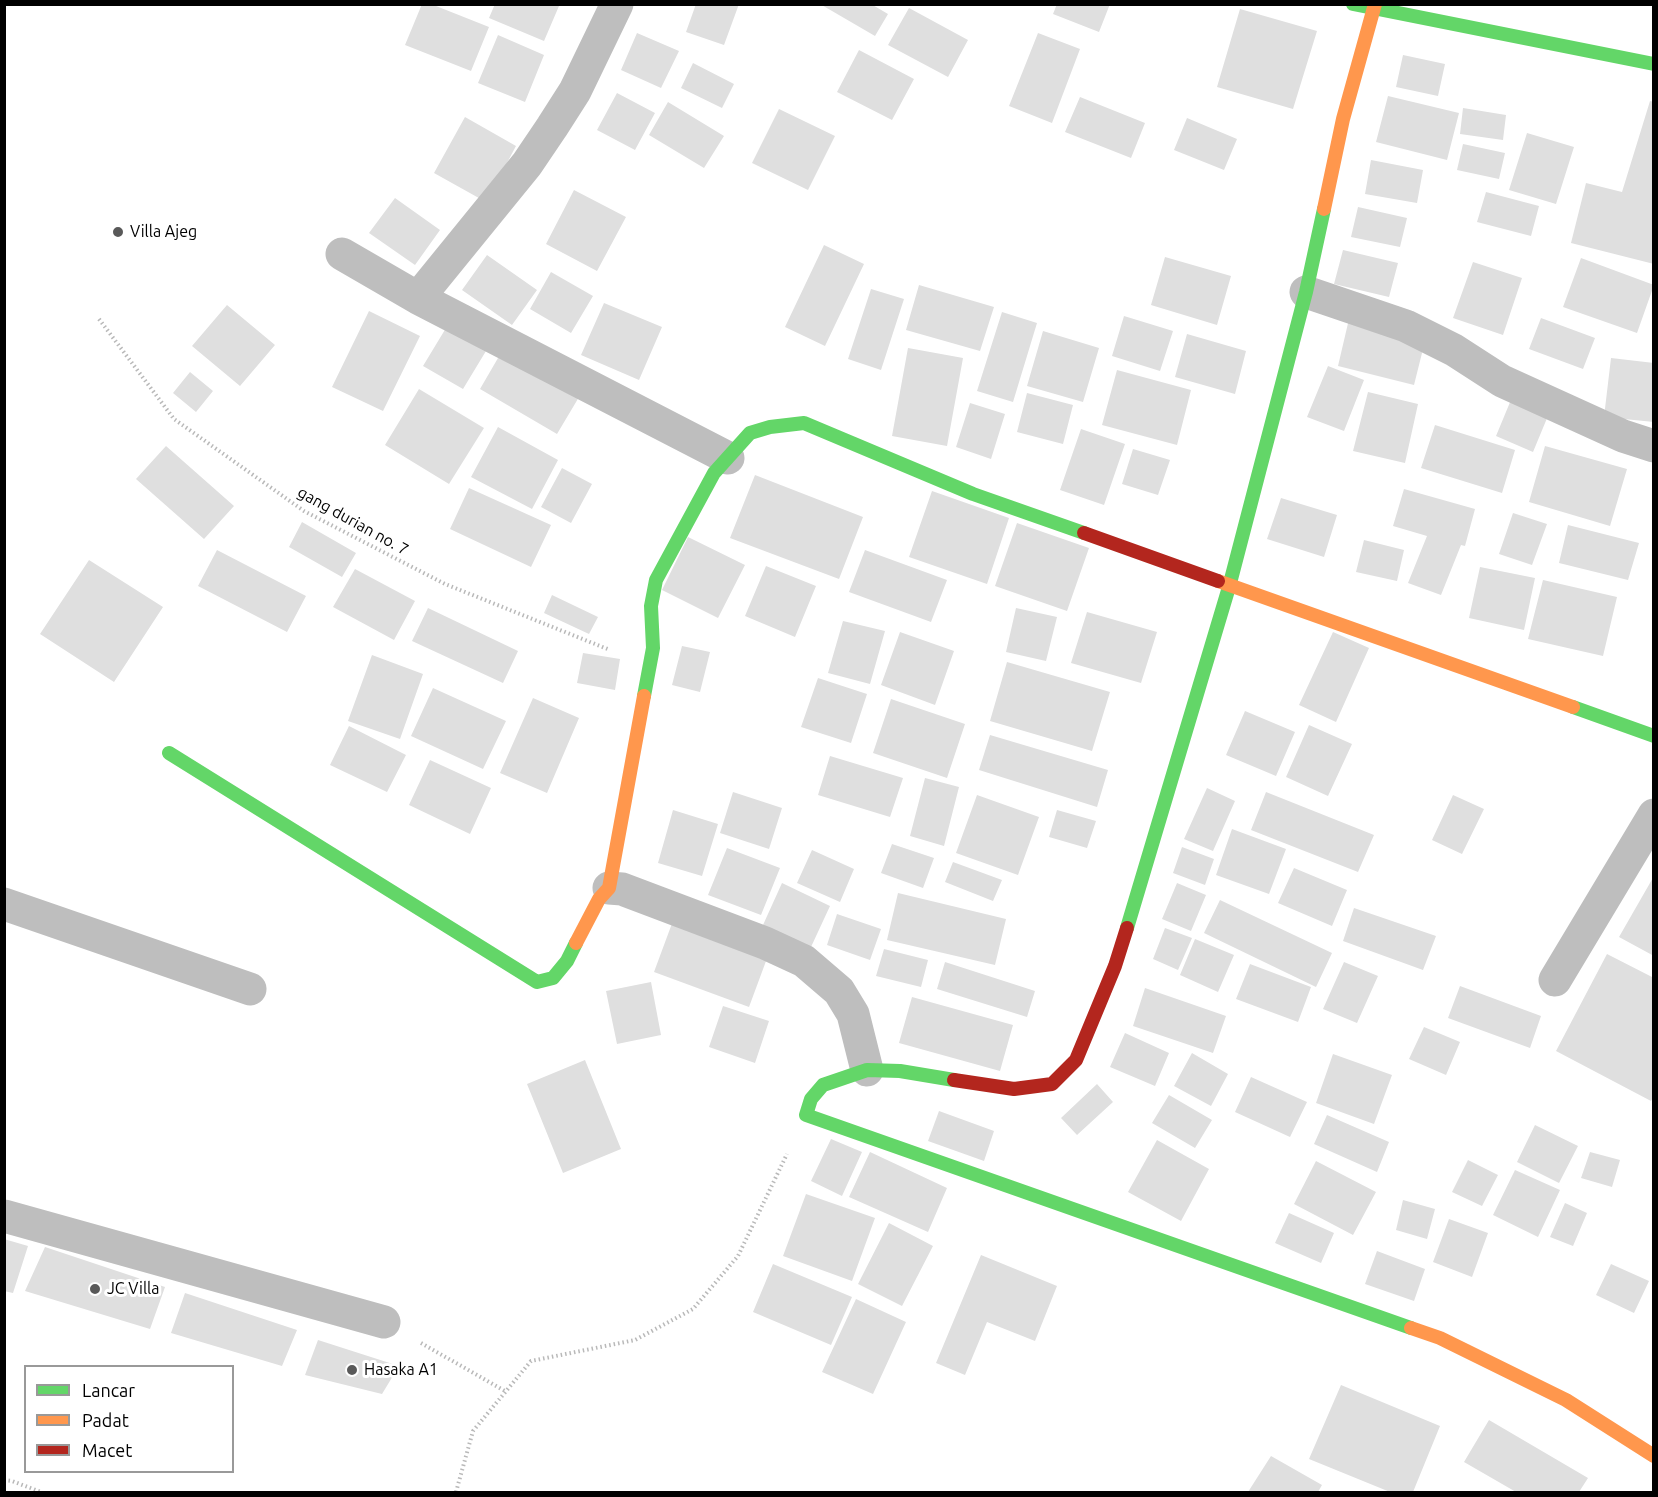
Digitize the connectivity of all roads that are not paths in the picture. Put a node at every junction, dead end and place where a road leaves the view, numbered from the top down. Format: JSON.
{"nodes":[{"id":1,"x":617,"y":4,"type":"edge"},
{"id":2,"x":1353,"y":4,"type":"edge"},
{"id":3,"x":1374,"y":6,"type":"edge"},
{"id":4,"x":1653,"y":64,"type":"edge"},
{"id":5,"x":342,"y":254,"type":"dead end"},
{"id":6,"x":1306,"y":292,"type":"junction"},
{"id":7,"x":418,"y":298,"type":"junction"},
{"id":8,"x":1653,"y":446,"type":"edge"},
{"id":9,"x":728,"y":458,"type":"junction"},
{"id":10,"x":1229,"y":587,"type":"junction"},
{"id":11,"x":1653,"y":736,"type":"edge"},
{"id":12,"x":169,"y":753,"type":"dead end"},
{"id":13,"x":1653,"y":815,"type":"edge"},
{"id":14,"x":609,"y":888,"type":"junction"},
{"id":15,"x":4,"y":904,"type":"edge"},
{"id":16,"x":1555,"y":980,"type":"dead end"},
{"id":17,"x":250,"y":989,"type":"dead end"},
{"id":18,"x":867,"y":1070,"type":"junction"},
{"id":19,"x":4,"y":1216,"type":"edge"},
{"id":20,"x":384,"y":1322,"type":"road end"},
{"id":21,"x":1653,"y":1456,"type":"edge"}],
"edges":[{"from":1,"to":7,"type":"street"},
{"from":2,"to":3,"type":"street"},
{"from":3,"to":4,"type":"street"},
{"from":3,"to":6,"type":"street"},
{"from":5,"to":7,"type":"street"},
{"from":6,"to":8,"type":"street"},
{"from":6,"to":10,"type":"street"},
{"from":7,"to":9,"type":"street"},
{"from":9,"to":10,"type":"street"},
{"from":9,"to":14,"type":"street"},
{"from":10,"to":11,"type":"street"},
{"from":10,"to":18,"type":"street"},
{"from":12,"to":14,"type":"street"},
{"from":13,"to":16,"type":"street"},
{"from":14,"to":18,"type":"street"},
{"from":15,"to":17,"type":"street"},
{"from":18,"to":21,"type":"street"},
{"from":19,"to":20,"type":"street"}]}
